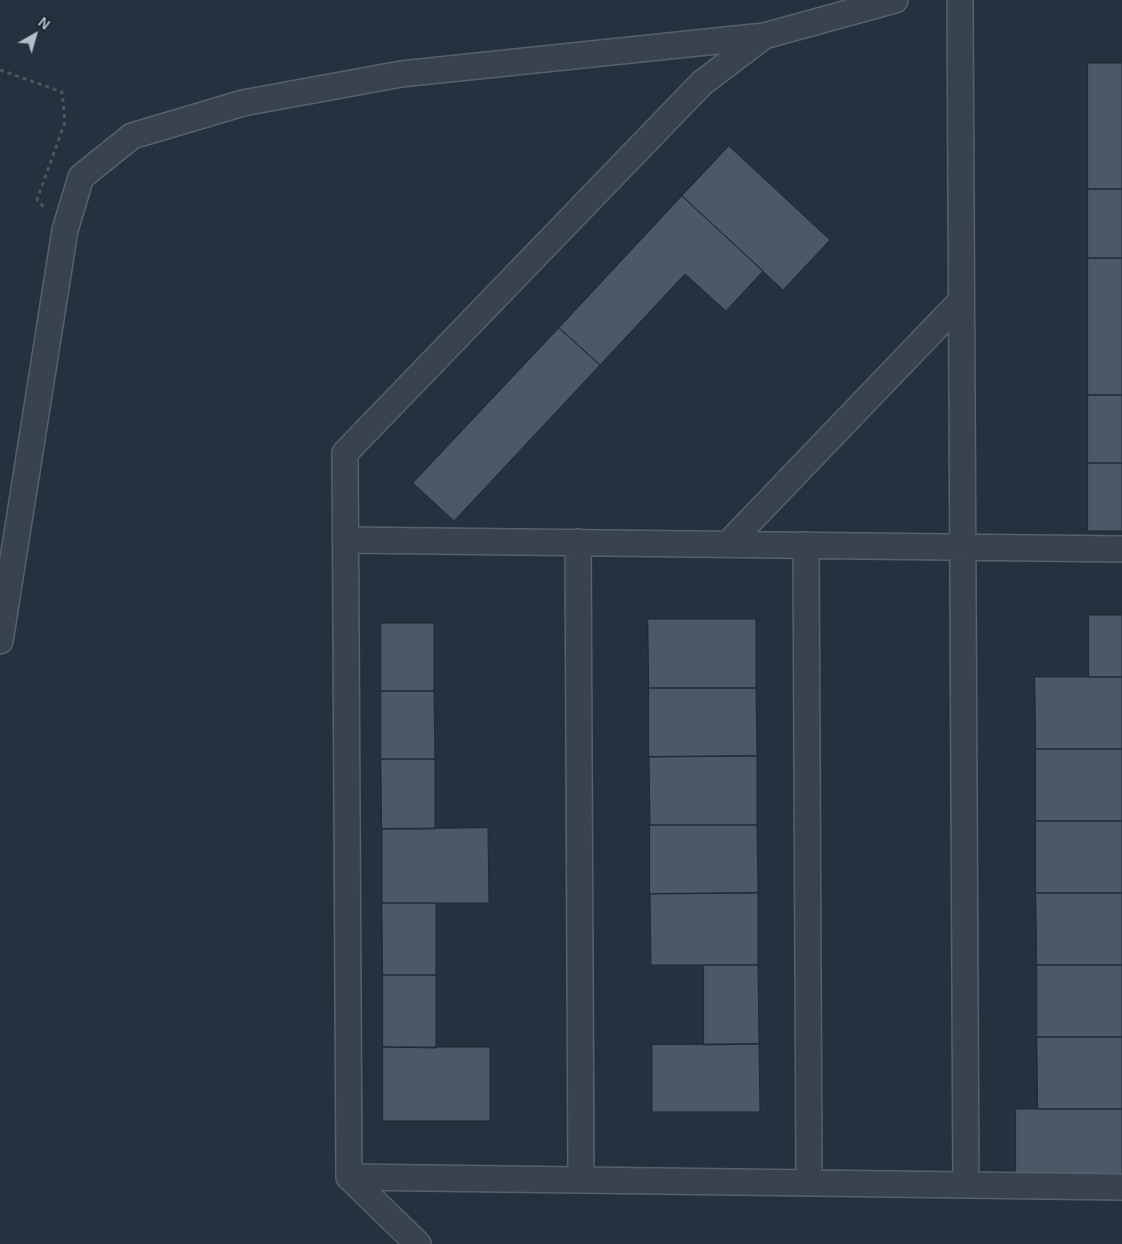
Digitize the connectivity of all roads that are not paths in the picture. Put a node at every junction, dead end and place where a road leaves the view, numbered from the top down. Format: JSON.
{"nodes":[{"id":1,"x":895,"y":0,"type":"edge"},
{"id":2,"x":960,"y":0,"type":"edge"},
{"id":3,"x":764,"y":36,"type":"junction"},
{"id":4,"x":961,"y":301,"type":"junction"},
{"id":5,"x":346,"y":540,"type":"junction"},
{"id":6,"x":578,"y":542,"type":"junction"},
{"id":7,"x":728,"y":544,"type":"junction"},
{"id":8,"x":806,"y":545,"type":"junction"},
{"id":9,"x":963,"y":547,"type":"junction"},
{"id":10,"x":1122,"y":549,"type":"edge"},
{"id":11,"x":0,"y":641,"type":"edge"},
{"id":12,"x":349,"y":1177,"type":"junction"},
{"id":13,"x":581,"y":1180,"type":"junction"},
{"id":14,"x":810,"y":1183,"type":"junction"},
{"id":15,"x":966,"y":1185,"type":"junction"},
{"id":16,"x":1122,"y":1187,"type":"edge"},
{"id":17,"x":418,"y":1244,"type":"edge"}],
"edges":[{"from":1,"to":3,"type":"street"},
{"from":2,"to":4,"type":"street"},
{"from":3,"to":5,"type":"street"},
{"from":3,"to":11,"type":"street"},
{"from":4,"to":7,"type":"street"},
{"from":4,"to":9,"type":"street"},
{"from":5,"to":6,"type":"street"},
{"from":5,"to":12,"type":"street"},
{"from":6,"to":7,"type":"street"},
{"from":6,"to":13,"type":"street"},
{"from":7,"to":8,"type":"street"},
{"from":8,"to":9,"type":"street"},
{"from":8,"to":14,"type":"street"},
{"from":9,"to":10,"type":"street"},
{"from":9,"to":15,"type":"street"},
{"from":12,"to":13,"type":"street"},
{"from":12,"to":17,"type":"street"},
{"from":13,"to":14,"type":"street"},
{"from":14,"to":15,"type":"street"},
{"from":15,"to":16,"type":"street"}]}
